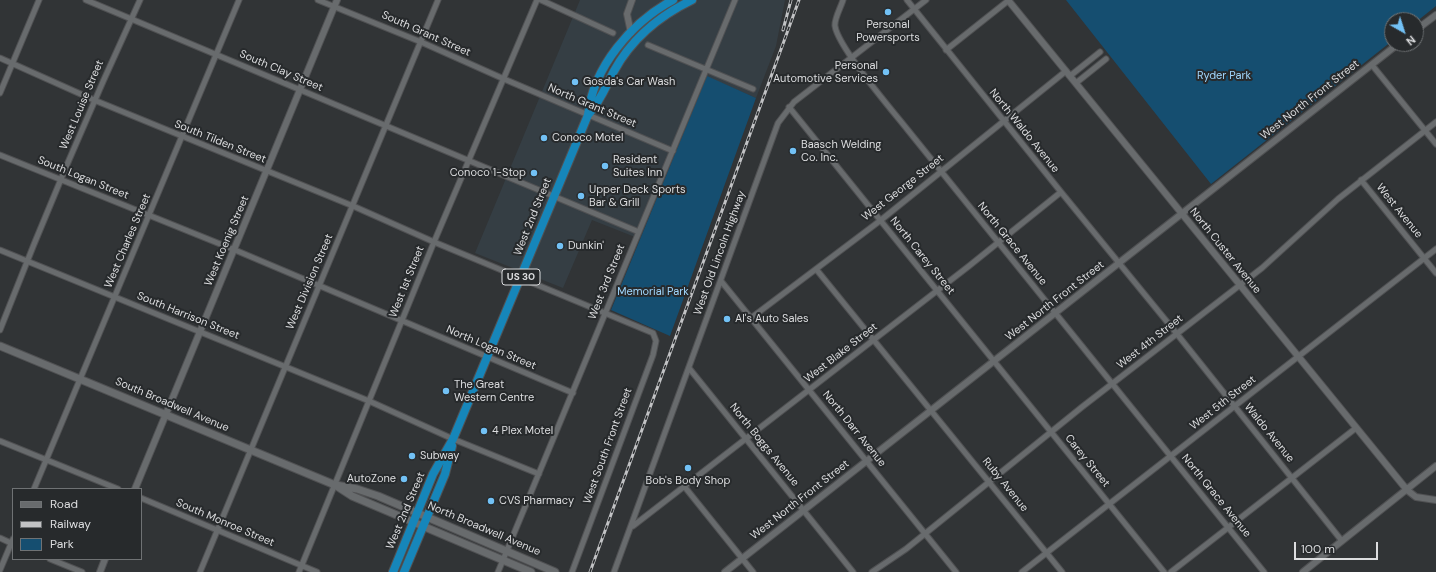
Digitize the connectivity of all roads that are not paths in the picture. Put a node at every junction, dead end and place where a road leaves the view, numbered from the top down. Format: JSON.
{"nodes":[{"id":1,"x":39,"y":0,"type":"edge"},
{"id":2,"x":86,"y":0,"type":"edge"},
{"id":3,"x":140,"y":0,"type":"edge"},
{"id":4,"x":240,"y":0,"type":"edge"},
{"id":5,"x":318,"y":0,"type":"edge"},
{"id":6,"x":438,"y":0,"type":"edge"},
{"id":7,"x":537,"y":0,"type":"edge"},
{"id":8,"x":540,"y":0,"type":"edge"},
{"id":9,"x":632,"y":0,"type":"edge"},
{"id":10,"x":673,"y":0,"type":"edge"},
{"id":11,"x":692,"y":0,"type":"edge"},
{"id":12,"x":735,"y":0,"type":"edge"},
{"id":13,"x":843,"y":0,"type":"edge"},
{"id":14,"x":907,"y":0,"type":"edge"},
{"id":15,"x":926,"y":0,"type":"edge"},
{"id":16,"x":1008,"y":0,"type":"edge"},
{"id":17,"x":335,"y":3,"type":"edge"},
{"id":18,"x":914,"y":10,"type":"junction"},
{"id":19,"x":1436,"y":14,"type":"edge"},
{"id":20,"x":132,"y":19,"type":"junction"},
{"id":21,"x":1424,"y":24,"type":"edge"},
{"id":22,"x":613,"y":33,"type":"dead end"},
{"id":23,"x":633,"y":36,"type":"junction"},
{"id":24,"x":421,"y":42,"type":"junction"},
{"id":25,"x":648,"y":45,"type":"dead end"},
{"id":26,"x":946,"y":50,"type":"junction"},
{"id":27,"x":1100,"y":52,"type":"dead end"},
{"id":28,"x":1388,"y":52,"type":"edge"},
{"id":29,"x":217,"y":54,"type":"junction"},
{"id":30,"x":852,"y":57,"type":"junction"},
{"id":31,"x":0,"y":58,"type":"edge"},
{"id":32,"x":1106,"y":59,"type":"dead end"},
{"id":33,"x":12,"y":64,"type":"junction"},
{"id":34,"x":1372,"y":65,"type":"junction"},
{"id":35,"x":708,"y":70,"type":"junction"},
{"id":36,"x":1066,"y":71,"type":"junction"},
{"id":37,"x":1070,"y":76,"type":"junction"},
{"id":38,"x":504,"y":79,"type":"junction"},
{"id":39,"x":1076,"y":83,"type":"junction"},
{"id":40,"x":754,"y":89,"type":"dead end"},
{"id":41,"x":300,"y":90,"type":"junction"},
{"id":42,"x":0,"y":93,"type":"edge"},
{"id":43,"x":94,"y":100,"type":"junction"},
{"id":44,"x":789,"y":107,"type":"junction"},
{"id":45,"x":588,"y":116,"type":"junction"},
{"id":46,"x":1003,"y":121,"type":"junction"},
{"id":47,"x":1436,"y":122,"type":"edge"},
{"id":48,"x":386,"y":126,"type":"junction"},
{"id":49,"x":1425,"y":131,"type":"junction"},
{"id":50,"x":182,"y":136,"type":"junction"},
{"id":51,"x":1436,"y":144,"type":"edge"},
{"id":52,"x":673,"y":151,"type":"junction"},
{"id":53,"x":0,"y":155,"type":"edge"},
{"id":54,"x":469,"y":160,"type":"junction"},
{"id":55,"x":941,"y":171,"type":"junction"},
{"id":56,"x":267,"y":172,"type":"junction"},
{"id":57,"x":1361,"y":180,"type":"junction"},
{"id":58,"x":60,"y":181,"type":"junction"},
{"id":59,"x":1061,"y":192,"type":"junction"},
{"id":60,"x":554,"y":196,"type":"junction"},
{"id":61,"x":353,"y":206,"type":"junction"},
{"id":62,"x":1182,"y":214,"type":"junction"},
{"id":63,"x":149,"y":215,"type":"junction"},
{"id":64,"x":880,"y":220,"type":"junction"},
{"id":65,"x":639,"y":232,"type":"junction"},
{"id":66,"x":434,"y":242,"type":"junction"},
{"id":67,"x":998,"y":242,"type":"junction"},
{"id":68,"x":1436,"y":249,"type":"edge"},
{"id":69,"x":0,"y":250,"type":"edge"},
{"id":70,"x":235,"y":250,"type":"junction"},
{"id":71,"x":1424,"y":258,"type":"junction"},
{"id":72,"x":27,"y":261,"type":"junction"},
{"id":73,"x":1119,"y":263,"type":"junction"},
{"id":74,"x":816,"y":269,"type":"junction"},
{"id":75,"x":1436,"y":273,"type":"edge"},
{"id":76,"x":520,"y":278,"type":"junction"},
{"id":77,"x":721,"y":281,"type":"junction"},
{"id":78,"x":1239,"y":285,"type":"junction"},
{"id":79,"x":320,"y":286,"type":"junction"},
{"id":80,"x":937,"y":291,"type":"junction"},
{"id":81,"x":115,"y":298,"type":"junction"},
{"id":82,"x":606,"y":312,"type":"junction"},
{"id":83,"x":1055,"y":314,"type":"junction"},
{"id":84,"x":751,"y":318,"type":"junction"},
{"id":85,"x":402,"y":320,"type":"junction"},
{"id":86,"x":0,"y":330,"type":"edge"},
{"id":87,"x":647,"y":330,"type":"joint"},
{"id":88,"x":200,"y":332,"type":"junction"},
{"id":89,"x":1177,"y":334,"type":"junction"},
{"id":90,"x":874,"y":340,"type":"junction"},
{"id":91,"x":0,"y":346,"type":"edge"},
{"id":92,"x":1298,"y":357,"type":"junction"},
{"id":93,"x":487,"y":358,"type":"junction"},
{"id":94,"x":994,"y":362,"type":"junction"},
{"id":95,"x":286,"y":366,"type":"junction"},
{"id":96,"x":689,"y":368,"type":"junction"},
{"id":97,"x":81,"y":379,"type":"junction"},
{"id":98,"x":1112,"y":384,"type":"junction"},
{"id":99,"x":809,"y":390,"type":"junction"},
{"id":100,"x":573,"y":393,"type":"junction"},
{"id":101,"x":369,"y":401,"type":"junction"},
{"id":102,"x":1235,"y":406,"type":"junction"},
{"id":103,"x":932,"y":410,"type":"junction"},
{"id":104,"x":166,"y":415,"type":"junction"},
{"id":105,"x":1356,"y":428,"type":"junction"},
{"id":106,"x":1051,"y":432,"type":"junction"},
{"id":107,"x":746,"y":438,"type":"junction"},
{"id":108,"x":454,"y":439,"type":"junction"},
{"id":109,"x":0,"y":441,"type":"edge"},
{"id":110,"x":251,"y":450,"type":"junction"},
{"id":111,"x":1170,"y":456,"type":"junction"},
{"id":112,"x":47,"y":460,"type":"junction"},
{"id":113,"x":867,"y":461,"type":"junction"},
{"id":114,"x":1436,"y":466,"type":"edge"},
{"id":115,"x":539,"y":474,"type":"junction"},
{"id":116,"x":1292,"y":478,"type":"junction"},
{"id":117,"x":989,"y":481,"type":"junction"},
{"id":118,"x":335,"y":485,"type":"junction"},
{"id":119,"x":684,"y":486,"type":"junction"},
{"id":120,"x":34,"y":488,"type":"edge"},
{"id":121,"x":116,"y":488,"type":"edge"},
{"id":122,"x":135,"y":488,"type":"edge"},
{"id":123,"x":1407,"y":490,"type":"junction"},
{"id":124,"x":142,"y":498,"type":"edge"},
{"id":125,"x":1436,"y":500,"type":"edge"},
{"id":126,"x":1109,"y":504,"type":"junction"},
{"id":127,"x":804,"y":510,"type":"junction"},
{"id":128,"x":417,"y":513,"type":"junction"},
{"id":129,"x":427,"y":517,"type":"junction"},
{"id":130,"x":413,"y":523,"type":"junction"},
{"id":131,"x":423,"y":527,"type":"junction"},
{"id":132,"x":632,"y":527,"type":"junction"},
{"id":133,"x":1229,"y":527,"type":"junction"},
{"id":134,"x":218,"y":531,"type":"junction"},
{"id":135,"x":925,"y":533,"type":"junction"},
{"id":136,"x":0,"y":538,"type":"edge"},
{"id":137,"x":1342,"y":541,"type":"junction"},
{"id":138,"x":12,"y":542,"type":"edge"},
{"id":139,"x":507,"y":551,"type":"junction"},
{"id":140,"x":1047,"y":553,"type":"junction"},
{"id":141,"x":742,"y":558,"type":"junction"},
{"id":142,"x":52,"y":560,"type":"edge"},
{"id":143,"x":105,"y":560,"type":"edge"},
{"id":144,"x":503,"y":560,"type":"junction"},
{"id":145,"x":301,"y":565,"type":"junction"},
{"id":146,"x":0,"y":570,"type":"edge"},
{"id":147,"x":1305,"y":571,"type":"edge"},
{"id":148,"x":82,"y":572,"type":"edge"},
{"id":149,"x":100,"y":572,"type":"edge"},
{"id":150,"x":200,"y":572,"type":"edge"},
{"id":151,"x":298,"y":572,"type":"edge"},
{"id":152,"x":318,"y":572,"type":"edge"},
{"id":153,"x":393,"y":572,"type":"edge"},
{"id":154,"x":404,"y":572,"type":"edge"},
{"id":155,"x":498,"y":572,"type":"edge"},
{"id":156,"x":531,"y":572,"type":"edge"},
{"id":157,"x":555,"y":572,"type":"edge"},
{"id":158,"x":572,"y":572,"type":"edge"},
{"id":159,"x":614,"y":572,"type":"edge"},
{"id":160,"x":725,"y":572,"type":"edge"},
{"id":161,"x":753,"y":572,"type":"edge"},
{"id":162,"x":853,"y":572,"type":"edge"},
{"id":163,"x":872,"y":572,"type":"edge"},
{"id":164,"x":956,"y":572,"type":"edge"},
{"id":165,"x":1022,"y":572,"type":"edge"},
{"id":166,"x":1062,"y":572,"type":"edge"},
{"id":167,"x":1164,"y":572,"type":"edge"},
{"id":168,"x":1171,"y":572,"type":"edge"},
{"id":169,"x":1264,"y":572,"type":"edge"}],
"edges":[{"from":1,"to":33,"type":"street"},
{"from":2,"to":20,"type":"street","name":"South Clay Street"},
{"from":3,"to":20,"type":"street","name":"West Louise Street"},
{"from":4,"to":29,"type":"street","name":"West Charles Street"},
{"from":5,"to":17,"type":"street","name":"South Grant Street"},
{"from":6,"to":24,"type":"street","name":"West Division Street"},
{"from":7,"to":38,"type":"street","name":"West 1st Street"},
{"from":8,"to":22,"type":"street"},
{"from":9,"to":23,"type":"street"},
{"from":10,"to":23,"type":"highway","number":"US 30"},
{"from":11,"to":23,"type":"highway","number":"US 30"},
{"from":12,"to":35,"type":"street","name":"West 3rd Street"},
{"from":13,"to":30,"type":"street","name":"North Grace Avenue"},
{"from":14,"to":18,"type":"street"},
{"from":15,"to":18,"type":"street","name":"West Old Lincoln Highway"},
{"from":16,"to":26,"type":"street"},
{"from":16,"to":36,"type":"street","name":"North Custer Avenue"},
{"from":17,"to":24,"type":"street","name":"South Grant Street"},
{"from":17,"to":41,"type":"street","name":"West Koenig Street"},
{"from":18,"to":26,"type":"street","name":"North Waldo Avenue"},
{"from":18,"to":30,"type":"street","name":"West Old Lincoln Highway"},
{"from":19,"to":21,"type":"street"},
{"from":20,"to":29,"type":"street","name":"South Clay Street"},
{"from":20,"to":43,"type":"street","name":"West Louise Street"},
{"from":23,"to":45,"type":"highway","name":"West 2nd Street","number":"US 30"},
{"from":24,"to":38,"type":"street","name":"South Grant Street"},
{"from":24,"to":48,"type":"street","name":"West Division Street"},
{"from":25,"to":35,"type":"street"},
{"from":26,"to":46,"type":"street","name":"North Waldo Avenue"},
{"from":27,"to":37,"type":"street"},
{"from":28,"to":34,"type":"street","name":"West North Front Street"},
{"from":29,"to":41,"type":"street","name":"South Clay Street"},
{"from":29,"to":50,"type":"street","name":"West Charles Street"},
{"from":30,"to":44,"type":"street","name":"West Old Lincoln Highway"},
{"from":30,"to":55,"type":"street","name":"North Grace Avenue"},
{"from":31,"to":33,"type":"street","name":"South Tilden Street"},
{"from":32,"to":39,"type":"street"},
{"from":33,"to":42,"type":"street"},
{"from":33,"to":43,"type":"street","name":"South Tilden Street"},
{"from":34,"to":49,"type":"street"},
{"from":34,"to":62,"type":"street","name":"West North Front Street"},
{"from":35,"to":40,"type":"street"},
{"from":35,"to":52,"type":"street","name":"West 3rd Street"},
{"from":36,"to":37,"type":"street","name":"North Custer Avenue"},
{"from":36,"to":46,"type":"street","name":"West George Street"},
{"from":37,"to":39,"type":"street","name":"North Custer Avenue"},
{"from":38,"to":45,"type":"street","name":"North Grant Street"},
{"from":38,"to":54,"type":"street","name":"West 1st Street"},
{"from":39,"to":62,"type":"street","name":"North Custer Avenue"},
{"from":41,"to":48,"type":"street","name":"South Clay Street"},
{"from":41,"to":56,"type":"street","name":"West Koenig Street"},
{"from":43,"to":50,"type":"street","name":"South Tilden Street"},
{"from":43,"to":58,"type":"street","name":"West Louise Street"},
{"from":44,"to":64,"type":"street","name":"North Carey Street"},
{"from":44,"to":77,"type":"street","name":"West Old Lincoln Highway"},
{"from":45,"to":52,"type":"street","name":"North Grant Street"},
{"from":45,"to":60,"type":"highway","name":"West 2nd Street","number":"US 30"},
{"from":46,"to":55,"type":"street","name":"West George Street"},
{"from":46,"to":59,"type":"street","name":"North Waldo Avenue"},
{"from":47,"to":49,"type":"street","name":"West 4th Street"},
{"from":48,"to":54,"type":"street","name":"South Clay Street"},
{"from":48,"to":61,"type":"street","name":"West Division Street"},
{"from":49,"to":51,"type":"street"},
{"from":49,"to":57,"type":"street","name":"West 4th Street"},
{"from":50,"to":56,"type":"street","name":"South Tilden Street"},
{"from":50,"to":63,"type":"street","name":"West Charles Street"},
{"from":52,"to":65,"type":"street","name":"West 3rd Street"},
{"from":53,"to":58,"type":"street","name":"South Logan Street"},
{"from":54,"to":60,"type":"street","name":"South Clay Street"},
{"from":54,"to":66,"type":"street","name":"West 1st Street"},
{"from":55,"to":64,"type":"street","name":"West George Street"},
{"from":55,"to":67,"type":"street","name":"North Grace Avenue"},
{"from":56,"to":61,"type":"street","name":"South Tilden Street"},
{"from":56,"to":70,"type":"street","name":"West Koenig Street"},
{"from":57,"to":71,"type":"street","name":"West Avenue"},
{"from":57,"to":78,"type":"street","name":"West 4th Street"},
{"from":58,"to":63,"type":"street","name":"South Logan Street"},
{"from":58,"to":72,"type":"street","name":"West Louise Street"},
{"from":59,"to":67,"type":"street","name":"West Blake Street"},
{"from":59,"to":73,"type":"street","name":"North Waldo Avenue"},
{"from":60,"to":65,"type":"street","name":"South Clay Street"},
{"from":60,"to":76,"type":"highway","name":"West 2nd Street","number":"US 30"},
{"from":61,"to":66,"type":"street","name":"South Tilden Street"},
{"from":61,"to":79,"type":"street","name":"West Division Street"},
{"from":62,"to":73,"type":"street","name":"West North Front Street"},
{"from":62,"to":78,"type":"street","name":"North Custer Avenue"},
{"from":63,"to":70,"type":"street","name":"South Logan Street"},
{"from":63,"to":81,"type":"street","name":"West Charles Street"},
{"from":64,"to":74,"type":"street","name":"West George Street"},
{"from":64,"to":80,"type":"street","name":"North Carey Street"},
{"from":65,"to":82,"type":"street","name":"West 3rd Street"},
{"from":66,"to":76,"type":"street","name":"South Tilden Street"},
{"from":66,"to":85,"type":"street","name":"West 1st Street"},
{"from":67,"to":80,"type":"street","name":"West Blake Street"},
{"from":67,"to":83,"type":"street","name":"North Grace Avenue"},
{"from":68,"to":71,"type":"street","name":"West 5th Street"},
{"from":69,"to":72,"type":"street","name":"South Harrison Street"},
{"from":70,"to":79,"type":"street","name":"South Logan Street"},
{"from":70,"to":88,"type":"street","name":"West Koenig Street"},
{"from":71,"to":75,"type":"street","name":"West Avenue"},
{"from":71,"to":92,"type":"street","name":"West 5th Street"},
{"from":72,"to":81,"type":"street","name":"South Harrison Street"},
{"from":72,"to":86,"type":"street","name":"West Louise Street"},
{"from":73,"to":83,"type":"street","name":"West North Front Street"},
{"from":73,"to":89,"type":"street","name":"Waldo Avenue"},
{"from":74,"to":84,"type":"street","name":"West George Street"},
{"from":74,"to":90,"type":"street","name":"Ruby Avenue"},
{"from":76,"to":82,"type":"street","name":"South Tilden Street"},
{"from":76,"to":93,"type":"highway","name":"West 2nd Street","number":"US 30"},
{"from":77,"to":84,"type":"street","name":"North Darr Avenue"},
{"from":77,"to":96,"type":"street","name":"West Old Lincoln Highway"},
{"from":78,"to":89,"type":"street","name":"West 4th Street"},
{"from":78,"to":92,"type":"street","name":"North Custer Avenue"},
{"from":79,"to":85,"type":"street","name":"South Logan Street"},
{"from":79,"to":95,"type":"street","name":"West Division Street"},
{"from":80,"to":90,"type":"street","name":"West Blake Street"},
{"from":80,"to":94,"type":"street","name":"North Carey Street"},
{"from":81,"to":88,"type":"street","name":"South Harrison Street"},
{"from":81,"to":97,"type":"street","name":"West Charles Street"},
{"from":82,"to":87,"type":"street","name":"South Tilden Street"},
{"from":82,"to":100,"type":"street","name":"West 3rd Street"},
{"from":83,"to":94,"type":"street","name":"West North Front Street"},
{"from":83,"to":98,"type":"street","name":"North Grace Avenue"},
{"from":84,"to":99,"type":"street","name":"North Darr Avenue"},
{"from":85,"to":93,"type":"street","name":"North Logan Street"},
{"from":85,"to":101,"type":"street","name":"West 1st Street"},
{"from":87,"to":158,"type":"street","name":"West South Front Street"},
{"from":88,"to":95,"type":"street","name":"South Harrison Street"},
{"from":88,"to":104,"type":"street","name":"West Koenig Street"},
{"from":89,"to":98,"type":"street","name":"West 4th Street"},
{"from":89,"to":102,"type":"street","name":"Waldo Avenue"},
{"from":90,"to":99,"type":"street","name":"West Blake Street"},
{"from":90,"to":103,"type":"street","name":"Ruby Avenue"},
{"from":91,"to":97,"type":"main road","name":"South Broadwell Avenue"},
{"from":92,"to":102,"type":"street","name":"West 5th Street"},
{"from":92,"to":105,"type":"street","name":"North Custer Avenue"},
{"from":93,"to":100,"type":"street","name":"North Logan Street"},
{"from":93,"to":108,"type":"highway","name":"West 2nd Street","number":"US 30"},
{"from":94,"to":103,"type":"street","name":"West North Front Street"},
{"from":94,"to":106,"type":"street","name":"Carey Street"},
{"from":95,"to":101,"type":"street","name":"South Harrison Street"},
{"from":95,"to":110,"type":"street","name":"West Division Street"},
{"from":96,"to":107,"type":"street","name":"North Boggs Avenue"},
{"from":96,"to":132,"type":"street","name":"West Old Lincoln Highway"},
{"from":97,"to":104,"type":"main road","name":"South Broadwell Avenue"},
{"from":97,"to":112,"type":"street","name":"West Charles Street"},
{"from":98,"to":106,"type":"street","name":"West 4th Street"},
{"from":98,"to":111,"type":"street","name":"North Grace Avenue"},
{"from":99,"to":107,"type":"street","name":"West Blake Street"},
{"from":99,"to":113,"type":"street","name":"North Darr Avenue"},
{"from":100,"to":115,"type":"street","name":"West 3rd Street"},
{"from":101,"to":108,"type":"street","name":"South Harrison Street"},
{"from":101,"to":118,"type":"street","name":"West 1st Street"},
{"from":102,"to":111,"type":"street","name":"West 5th Street"},
{"from":102,"to":116,"type":"street","name":"Waldo Avenue"},
{"from":103,"to":113,"type":"street","name":"West North Front Street"},
{"from":103,"to":117,"type":"street","name":"Ruby Avenue"},
{"from":104,"to":110,"type":"main road","name":"South Broadwell Avenue"},
{"from":104,"to":122,"type":"street","name":"West Koenig Street"},
{"from":105,"to":116,"type":"street"},
{"from":105,"to":123,"type":"street","name":"North Custer Avenue"},
{"from":106,"to":117,"type":"street","name":"West 4th Street"},
{"from":106,"to":126,"type":"street","name":"Carey Street"},
{"from":107,"to":119,"type":"street","name":"West Blake Street"},
{"from":107,"to":127,"type":"street","name":"North Boggs Avenue"},
{"from":108,"to":115,"type":"street","name":"South Harrison Street"},
{"from":108,"to":128,"type":"highway","name":"West 2nd Street","number":"US 30"},
{"from":108,"to":129,"type":"highway","name":"West 2nd Street","number":"US 30"},
{"from":109,"to":112,"type":"street"},
{"from":110,"to":118,"type":"main road","name":"South Broadwell Avenue"},
{"from":110,"to":134,"type":"street","name":"West Division Street"},
{"from":111,"to":126,"type":"street","name":"West 5th Street"},
{"from":111,"to":133,"type":"street","name":"North Grace Avenue"},
{"from":112,"to":120,"type":"street","name":"West Charles Street"},
{"from":112,"to":121,"type":"street"},
{"from":113,"to":127,"type":"street","name":"West North Front Street"},
{"from":113,"to":135,"type":"street","name":"North Darr Avenue"},
{"from":114,"to":123,"type":"street"},
{"from":115,"to":139,"type":"street","name":"West 3rd Street"},
{"from":116,"to":133,"type":"street"},
{"from":116,"to":137,"type":"street","name":"Waldo Avenue"},
{"from":117,"to":135,"type":"street","name":"West 4th Street"},
{"from":117,"to":140,"type":"street","name":"Ruby Avenue"},
{"from":118,"to":128,"type":"main road","name":"North Broadwell Avenue"},
{"from":118,"to":130,"type":"main road","name":"North Broadwell Avenue"},
{"from":118,"to":145,"type":"street","name":"West 1st Street"},
{"from":119,"to":132,"type":"street","name":"West Blake Street"},
{"from":119,"to":141,"type":"street"},
{"from":123,"to":125,"type":"street","name":"North Custer Avenue"},
{"from":123,"to":137,"type":"street"},
{"from":124,"to":134,"type":"street","name":"South Monroe Street"},
{"from":126,"to":140,"type":"street","name":"West 5th Street"},
{"from":126,"to":167,"type":"street","name":"Carey Street"},
{"from":127,"to":141,"type":"street","name":"West North Front Street"},
{"from":127,"to":162,"type":"street","name":"North Boggs Avenue"},
{"from":128,"to":129,"type":"main road","name":"North Broadwell Avenue"},
{"from":128,"to":130,"type":"highway","name":"West 2nd Street","number":"US 30"},
{"from":129,"to":131,"type":"highway","name":"West 2nd Street","number":"US 30"},
{"from":129,"to":139,"type":"main road","name":"North Broadwell Avenue"},
{"from":130,"to":131,"type":"main road","name":"North Broadwell Avenue"},
{"from":130,"to":153,"type":"highway","name":"West 2nd Street","number":"US 30"},
{"from":131,"to":144,"type":"main road","name":"North Broadwell Avenue"},
{"from":131,"to":154,"type":"highway","name":"West 2nd Street","number":"US 30"},
{"from":132,"to":159,"type":"street","name":"West Old Lincoln Highway"},
{"from":133,"to":168,"type":"street"},
{"from":133,"to":169,"type":"street","name":"North Grace Avenue"},
{"from":134,"to":145,"type":"street","name":"South Monroe Street"},
{"from":134,"to":150,"type":"street","name":"West Division Street"},
{"from":135,"to":163,"type":"street","name":"West 4th Street"},
{"from":135,"to":164,"type":"street","name":"North Darr Avenue"},
{"from":136,"to":138,"type":"street"},
{"from":137,"to":147,"type":"street"},
{"from":138,"to":146,"type":"street"},
{"from":139,"to":144,"type":"street","name":"West 3rd Street"},
{"from":139,"to":157,"type":"main road","name":"North Broadwell Avenue"},
{"from":140,"to":165,"type":"street","name":"West 5th Street"},
{"from":140,"to":166,"type":"street","name":"Ruby Avenue"},
{"from":141,"to":160,"type":"street","name":"West North Front Street"},
{"from":141,"to":161,"type":"street"},
{"from":142,"to":148,"type":"street"},
{"from":143,"to":149,"type":"street"},
{"from":144,"to":155,"type":"street","name":"West 3rd Street"},
{"from":144,"to":156,"type":"main road","name":"North Broadwell Avenue"},
{"from":145,"to":151,"type":"street","name":"West 1st Street"},
{"from":145,"to":152,"type":"street","name":"South Monroe Street"}]}
